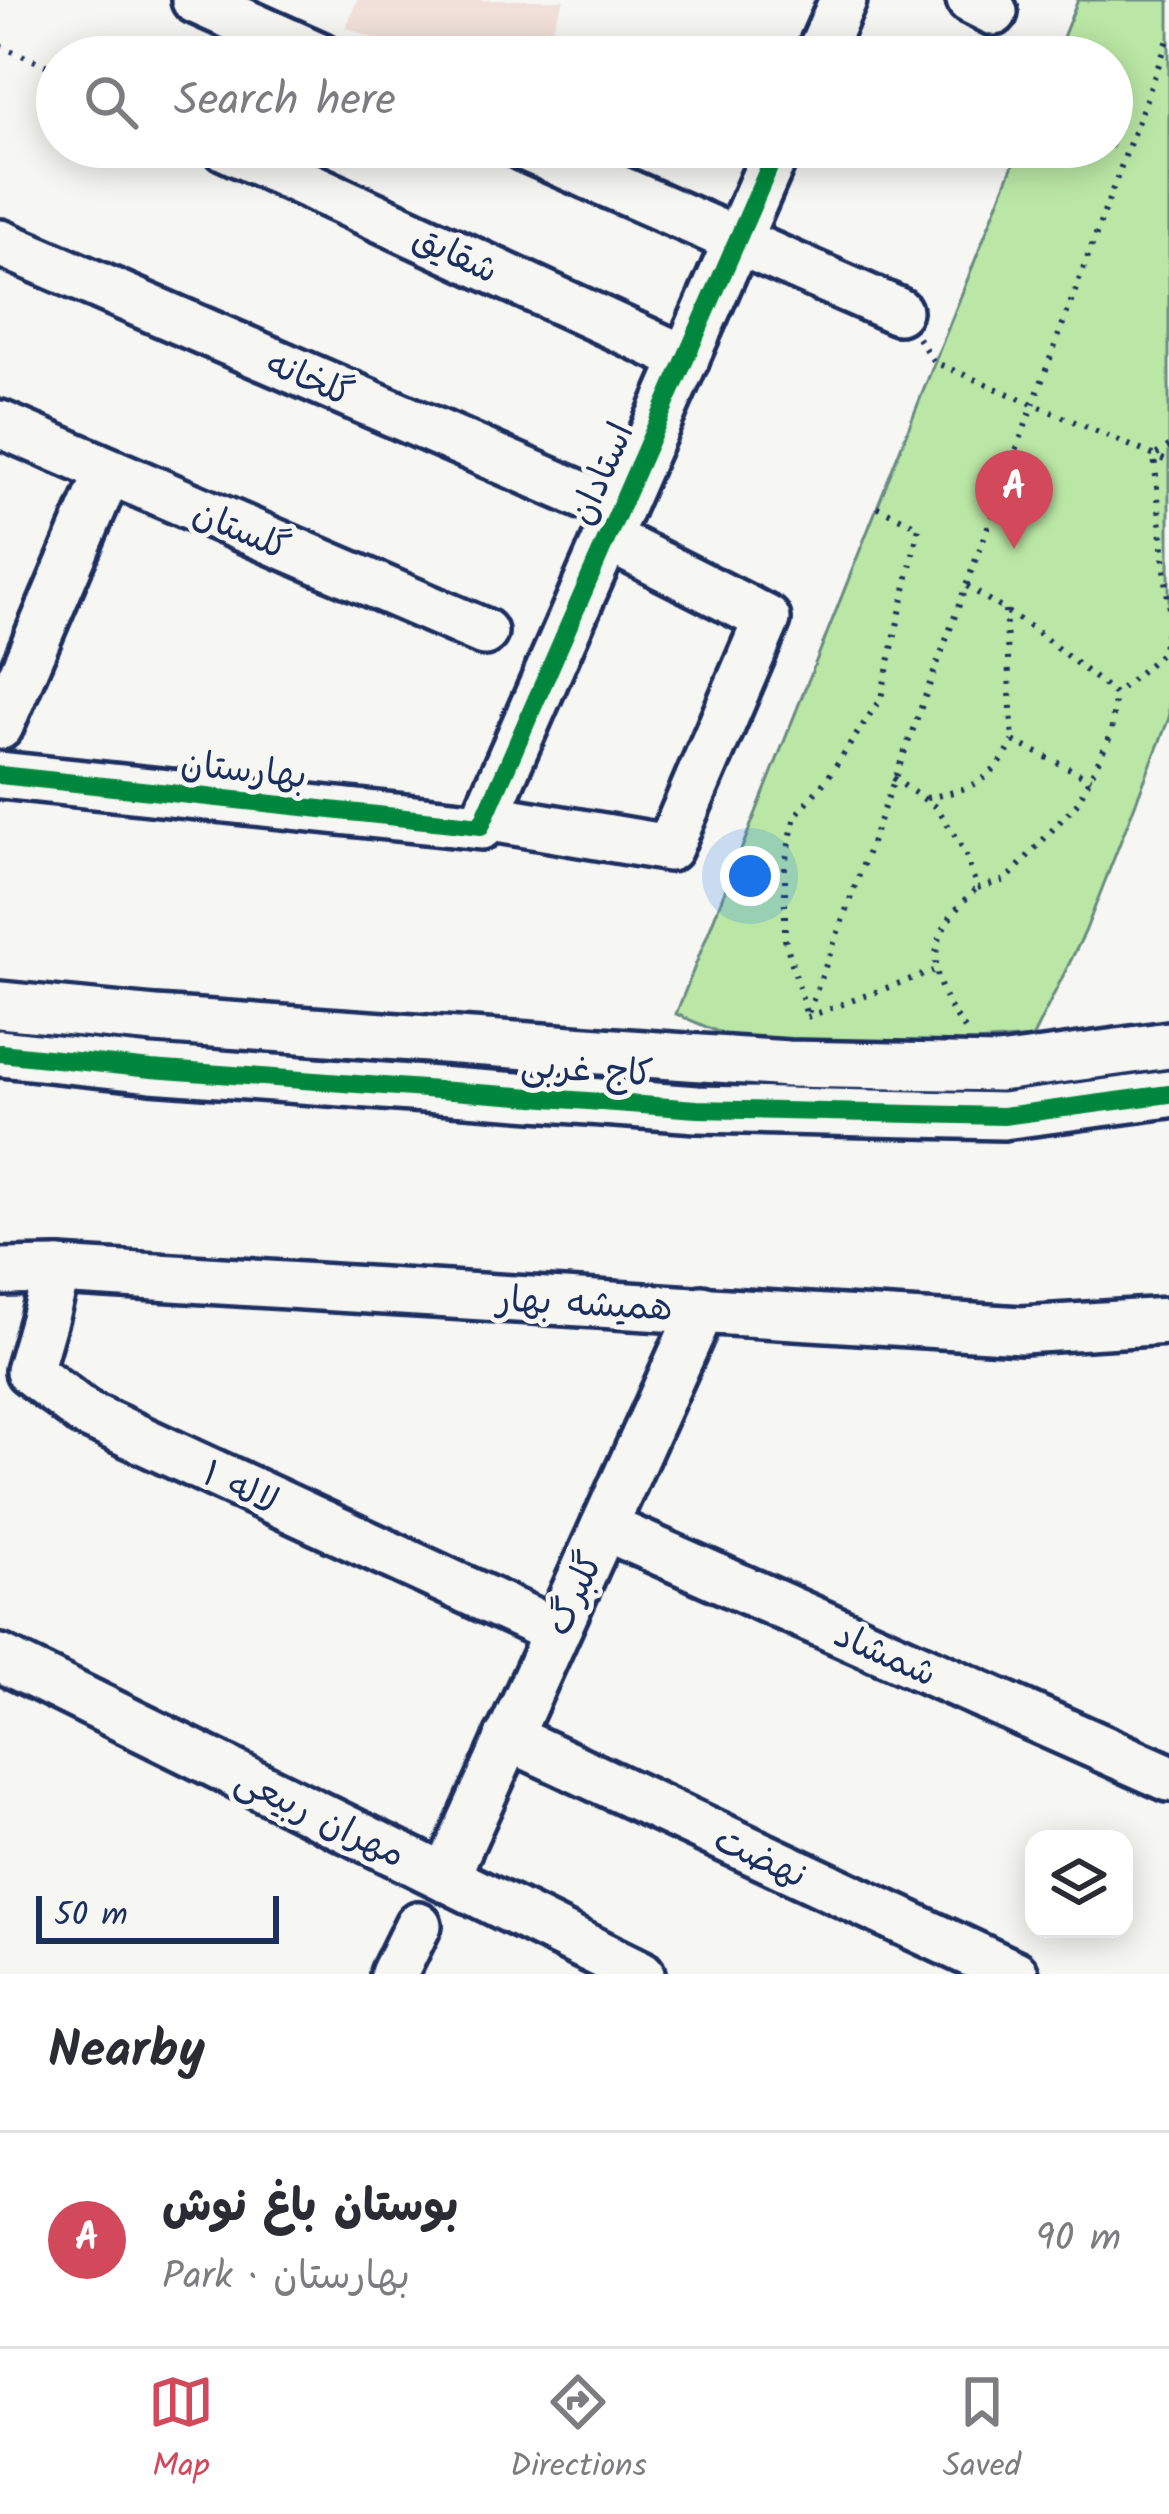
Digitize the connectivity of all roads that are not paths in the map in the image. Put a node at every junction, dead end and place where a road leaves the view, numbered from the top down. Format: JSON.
{"nodes":[{"id":1,"x":195,"y":0,"type":"edge"},
{"id":2,"x":843,"y":0,"type":"edge"},
{"id":3,"x":275,"y":36,"type":"edge"},
{"id":4,"x":827,"y":36,"type":"edge"},
{"id":5,"x":271,"y":168,"type":"edge"},
{"id":6,"x":570,"y":168,"type":"edge"},
{"id":7,"x":769,"y":168,"type":"edge"},
{"id":8,"x":0,"y":243,"type":"edge"},
{"id":9,"x":737,"y":243,"type":"junction"},
{"id":10,"x":898,"y":311,"type":"dead end"},
{"id":11,"x":686,"y":359,"type":"junction"},
{"id":12,"x":0,"y":424,"type":"edge"},
{"id":13,"x":108,"y":473,"type":"junction"},
{"id":14,"x":614,"y":524,"type":"junction"},
{"id":15,"x":18,"y":632,"type":"edge"},
{"id":16,"x":484,"y":632,"type":"dead end"},
{"id":17,"x":0,"y":726,"type":"edge"},
{"id":18,"x":0,"y":775,"type":"edge"},
{"id":19,"x":483,"y":822,"type":"junction"},
{"id":20,"x":0,"y":1005,"type":"edge"},
{"id":21,"x":139,"y":1018,"type":"junction"},
{"id":22,"x":1169,"y":1045,"type":"edge"},
{"id":23,"x":0,"y":1053,"type":"edge"},
{"id":24,"x":700,"y":1060,"type":"junction"},
{"id":25,"x":136,"y":1067,"type":"junction"},
{"id":26,"x":1169,"y":1094,"type":"edge"},
{"id":27,"x":697,"y":1109,"type":"junction"},
{"id":28,"x":58,"y":1271,"type":"junction"},
{"id":29,"x":0,"y":1272,"type":"edge"},
{"id":30,"x":702,"y":1309,"type":"junction"},
{"id":31,"x":1169,"y":1321,"type":"edge"},
{"id":32,"x":604,"y":1527,"type":"junction"},
{"id":33,"x":555,"y":1631,"type":"junction"},
{"id":34,"x":0,"y":1658,"type":"edge"},
{"id":35,"x":508,"y":1737,"type":"junction"},
{"id":36,"x":1169,"y":1778,"type":"edge"},
{"id":37,"x":446,"y":1877,"type":"junction"},
{"id":38,"x":418,"y":1925,"type":"dead end"},
{"id":39,"x":394,"y":1974,"type":"edge"},
{"id":40,"x":641,"y":1974,"type":"edge"},
{"id":41,"x":1015,"y":1974,"type":"edge"}],
"edges":[{"from":1,"to":3,"type":"street"},
{"from":2,"to":4,"type":"street"},
{"from":5,"to":11,"type":"street","name":"شقایق"},
{"from":6,"to":9,"type":"street"},
{"from":7,"to":9,"type":"street","name":"استادان"},
{"from":8,"to":14,"type":"street","name":"گلخانه"},
{"from":9,"to":10,"type":"street"},
{"from":9,"to":11,"type":"street","name":"استادان"},
{"from":11,"to":14,"type":"street","name":"استادان"},
{"from":12,"to":13,"type":"street","name":"گلستان"},
{"from":13,"to":15,"type":"street"},
{"from":13,"to":16,"type":"street","name":"گلستان"},
{"from":14,"to":19,"type":"street","name":"استادان"},
{"from":14,"to":19,"type":"street","name":"بهارستان"},
{"from":15,"to":17,"type":"street"},
{"from":18,"to":19,"type":"street","name":"بهارستان"},
{"from":20,"to":21,"type":"street","name":"کاج غربی"},
{"from":21,"to":24,"type":"street","name":"کاج غربی"},
{"from":21,"to":25,"type":"street"},
{"from":22,"to":24,"type":"street","name":"کاج غربی"},
{"from":23,"to":25,"type":"street","name":"کاج غربی"},
{"from":24,"to":27,"type":"street"},
{"from":25,"to":27,"type":"street","name":"کاج غربی"},
{"from":26,"to":27,"type":"street","name":"کاج غربی"},
{"from":28,"to":29,"type":"street","name":"همیشه بهار"},
{"from":28,"to":30,"type":"street","name":"همیشه بهار"},
{"from":28,"to":33,"type":"street","name":"لاله ۱"},
{"from":30,"to":31,"type":"street","name":"همیشه بهار"},
{"from":30,"to":32,"type":"street","name":"گلبرگ"},
{"from":32,"to":33,"type":"street","name":"گلبرگ"},
{"from":32,"to":36,"type":"street","name":"شمشاد"},
{"from":33,"to":35,"type":"street","name":"گلبرگ"},
{"from":34,"to":37,"type":"street","name":"مهران ربیعی"},
{"from":35,"to":37,"type":"street","name":"گلبرگ"},
{"from":35,"to":41,"type":"street","name":"نهضت"},
{"from":37,"to":40,"type":"street","name":"مهران ربیعی"},
{"from":38,"to":39,"type":"street"}]}
